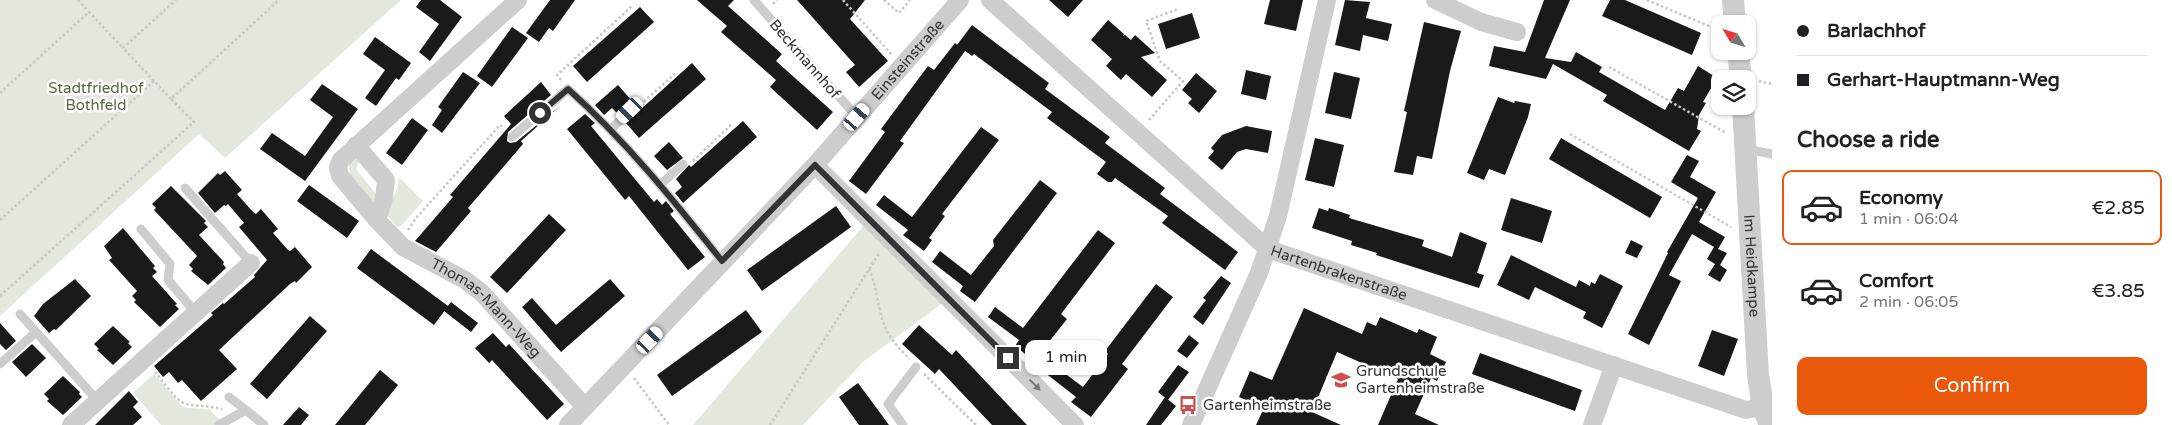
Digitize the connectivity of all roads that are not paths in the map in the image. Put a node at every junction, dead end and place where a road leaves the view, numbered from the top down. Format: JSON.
{"nodes":[{"id":1,"x":518,"y":0,"type":"edge"},
{"id":2,"x":754,"y":0,"type":"edge"},
{"id":3,"x":960,"y":0,"type":"edge"},
{"id":4,"x":990,"y":0,"type":"edge"},
{"id":5,"x":1327,"y":0,"type":"edge"},
{"id":6,"x":1435,"y":0,"type":"edge"},
{"id":7,"x":1733,"y":0,"type":"edge"},
{"id":8,"x":1735,"y":15,"type":"edge"},
{"id":9,"x":1517,"y":32,"type":"dead end"},
{"id":10,"x":630,"y":110,"type":"road end"},
{"id":11,"x":1744,"y":115,"type":"edge"},
{"id":12,"x":857,"y":117,"type":"junction"},
{"id":13,"x":611,"y":129,"type":"junction"},
{"id":14,"x":512,"y":137,"type":"road end"},
{"id":15,"x":356,"y":145,"type":"junction"},
{"id":16,"x":1746,"y":146,"type":"junction"},
{"id":17,"x":1772,"y":154,"type":"edge"},
{"id":18,"x":683,"y":164,"type":"road end"},
{"id":19,"x":815,"y":165,"type":"junction"},
{"id":20,"x":660,"y":185,"type":"junction"},
{"id":21,"x":185,"y":188,"type":"dead end"},
{"id":22,"x":377,"y":220,"type":"junction"},
{"id":23,"x":141,"y":230,"type":"dead end"},
{"id":24,"x":1268,"y":249,"type":"junction"},
{"id":25,"x":722,"y":261,"type":"junction"},
{"id":26,"x":251,"y":263,"type":"joint"},
{"id":27,"x":196,"y":313,"type":"junction"},
{"id":28,"x":20,"y":314,"type":"dead end"},
{"id":29,"x":36,"y":332,"type":"junction"},
{"id":30,"x":0,"y":364,"type":"edge"},
{"id":31,"x":1614,"y":365,"type":"junction"},
{"id":32,"x":916,"y":366,"type":"road end"},
{"id":33,"x":229,"y":397,"type":"dead end"},
{"id":34,"x":98,"y":401,"type":"junction"},
{"id":35,"x":585,"y":407,"type":"junction"},
{"id":36,"x":246,"y":410,"type":"junction"},
{"id":37,"x":1767,"y":416,"type":"edge"},
{"id":38,"x":71,"y":425,"type":"edge"},
{"id":39,"x":219,"y":425,"type":"edge"},
{"id":40,"x":264,"y":425,"type":"edge"},
{"id":41,"x":568,"y":425,"type":"edge"},
{"id":42,"x":903,"y":425,"type":"edge"},
{"id":43,"x":1075,"y":425,"type":"edge"},
{"id":44,"x":1191,"y":425,"type":"edge"},
{"id":45,"x":1592,"y":425,"type":"edge"}],
"edges":[{"from":1,"to":15,"type":"street","name":"Thomas-Mann-Weg"},
{"from":2,"to":12,"type":"lane","name":"Beckmannhof"},
{"from":3,"to":12,"type":"street","name":"Einsteinstraße"},
{"from":4,"to":24,"type":"street","name":"Hartenbrakenstraße"},
{"from":5,"to":24,"type":"street"},
{"from":6,"to":9,"type":"street"},
{"from":7,"to":8,"type":"street"},
{"from":10,"to":13,"type":"lane"},
{"from":11,"to":16,"type":"street","name":"Im Heidkampe"},
{"from":12,"to":19,"type":"street","name":"Einsteinstraße"},
{"from":13,"to":14,"type":"lane"},
{"from":13,"to":20,"type":"lane"},
{"from":15,"to":22,"type":"street"},
{"from":15,"to":22,"type":"street","name":"Thomas-Mann-Weg"},
{"from":16,"to":17,"type":"lane"},
{"from":16,"to":37,"type":"street","name":"Im Heidkampe"},
{"from":18,"to":20,"type":"lane"},
{"from":19,"to":25,"type":"street","name":"Einsteinstraße"},
{"from":19,"to":43,"type":"street","one_way":true},
{"from":20,"to":25,"type":"lane"},
{"from":21,"to":26,"type":"lane"},
{"from":22,"to":35,"type":"street","name":"Thomas-Mann-Weg"},
{"from":23,"to":27,"type":"lane"},
{"from":24,"to":31,"type":"street","name":"Hartenbrakenstraße"},
{"from":24,"to":44,"type":"street"},
{"from":25,"to":35,"type":"street","name":"Einsteinstraße"},
{"from":26,"to":27,"type":"street"},
{"from":27,"to":34,"type":"street"},
{"from":28,"to":29,"type":"lane"},
{"from":29,"to":30,"type":"lane"},
{"from":29,"to":34,"type":"lane"},
{"from":31,"to":37,"type":"street","name":"Hartenbrakenstraße"},
{"from":31,"to":45,"type":"street"},
{"from":32,"to":42,"type":"lane"},
{"from":33,"to":36,"type":"lane"},
{"from":34,"to":38,"type":"street"},
{"from":35,"to":41,"type":"street","name":"Einsteinstraße"},
{"from":36,"to":39,"type":"lane"},
{"from":36,"to":40,"type":"lane"}]}
